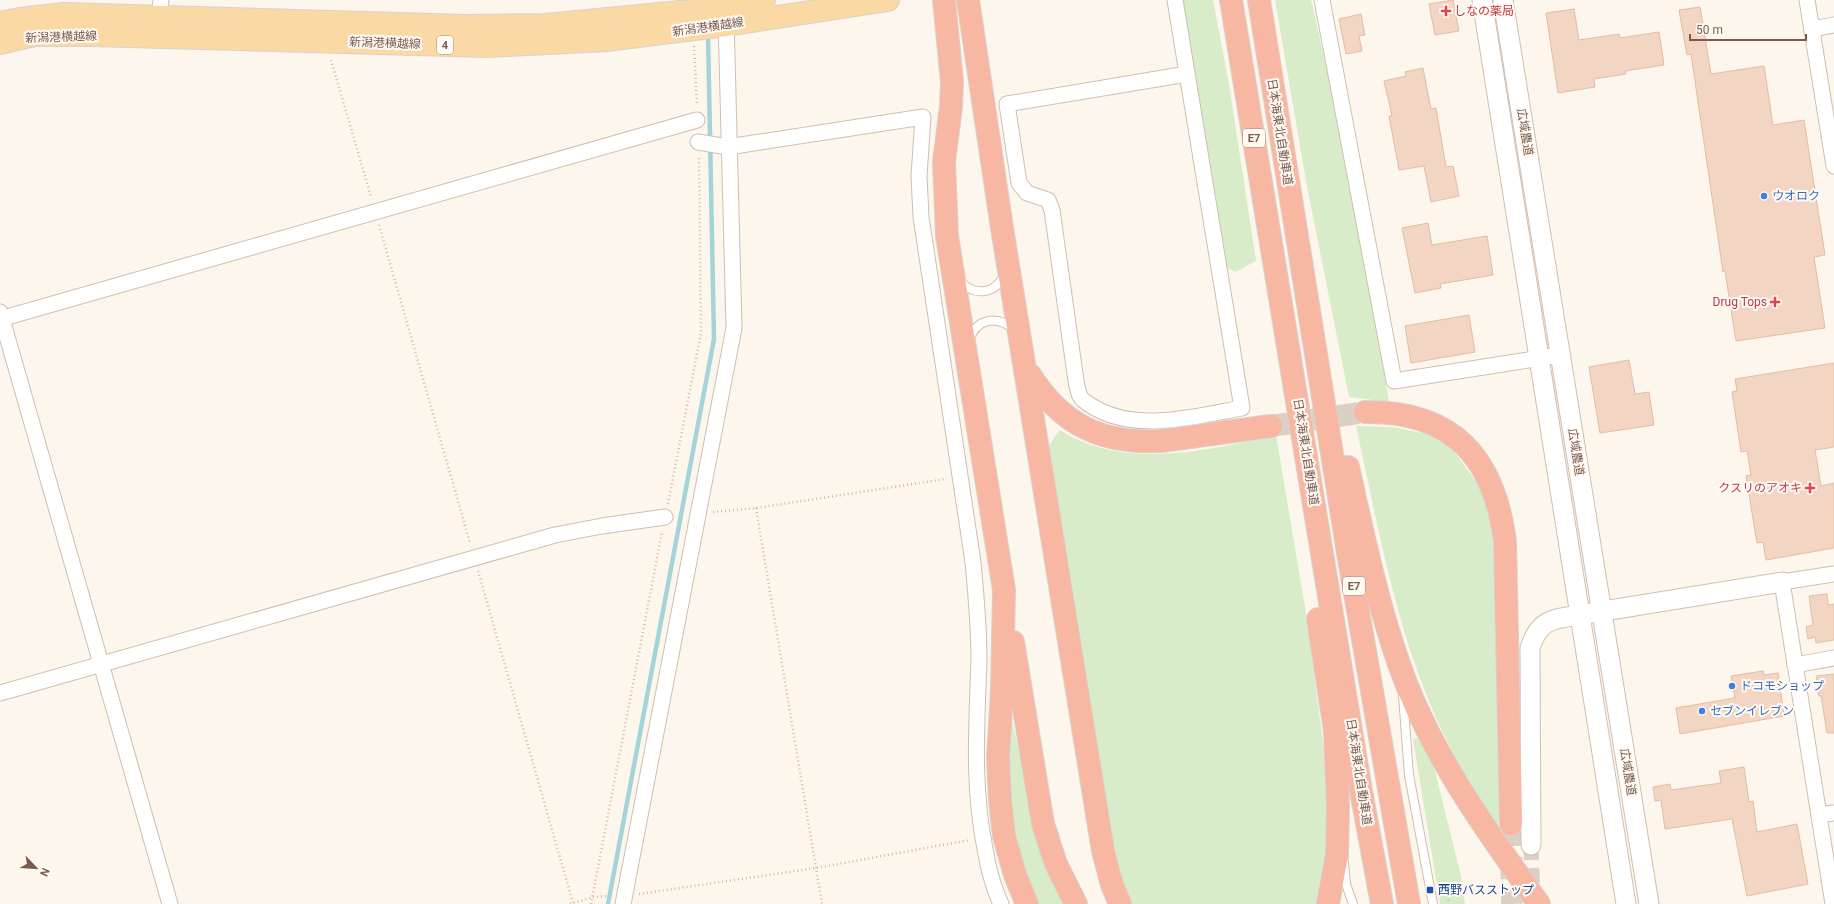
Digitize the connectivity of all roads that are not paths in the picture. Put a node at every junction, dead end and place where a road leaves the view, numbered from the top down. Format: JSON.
{"nodes":[{"id":1,"x":764,"y":0,"type":"edge"},
{"id":2,"x":888,"y":0,"type":"edge"},
{"id":3,"x":944,"y":0,"type":"edge"},
{"id":4,"x":968,"y":0,"type":"edge"},
{"id":5,"x":1175,"y":0,"type":"edge"},
{"id":6,"x":1231,"y":0,"type":"edge"},
{"id":7,"x":1259,"y":0,"type":"edge"},
{"id":8,"x":1322,"y":0,"type":"edge"},
{"id":9,"x":1482,"y":0,"type":"edge"},
{"id":10,"x":1503,"y":0,"type":"edge"},
{"id":11,"x":1807,"y":0,"type":"edge"},
{"id":12,"x":160,"y":9,"type":"edge"},
{"id":13,"x":726,"y":10,"type":"edge"},
{"id":14,"x":0,"y":23,"type":"edge"},
{"id":15,"x":1834,"y":26,"type":"edge"},
{"id":16,"x":1812,"y":29,"type":"junction"},
{"id":17,"x":0,"y":43,"type":"edge"},
{"id":18,"x":1187,"y":74,"type":"junction"},
{"id":19,"x":697,"y":120,"type":"road end"},
{"id":20,"x":698,"y":142,"type":"road end"},
{"id":21,"x":728,"y":147,"type":"junction"},
{"id":22,"x":1834,"y":166,"type":"edge"},
{"id":23,"x":1008,"y":263,"type":"junction"},
{"id":24,"x":1302,"y":267,"type":"junction"},
{"id":25,"x":952,"y":270,"type":"junction"},
{"id":26,"x":1276,"y":276,"type":"junction"},
{"id":27,"x":1,"y":317,"type":"edge"},
{"id":28,"x":1020,"y":334,"type":"junction"},
{"id":29,"x":1560,"y":355,"type":"junction"},
{"id":30,"x":1538,"y":358,"type":"junction"},
{"id":31,"x":966,"y":362,"type":"junction"},
{"id":32,"x":1027,"y":370,"type":"junction"},
{"id":33,"x":1365,"y":412,"type":"tunnel mouth"},
{"id":34,"x":1271,"y":426,"type":"tunnel mouth"},
{"id":35,"x":665,"y":517,"type":"road end"},
{"id":36,"x":1834,"y":574,"type":"edge"},
{"id":37,"x":1782,"y":582,"type":"junction"},
{"id":38,"x":1004,"y":590,"type":"junction"},
{"id":39,"x":1602,"y":612,"type":"junction"},
{"id":40,"x":1579,"y":615,"type":"junction"},
{"id":41,"x":1834,"y":658,"type":"edge"},
{"id":42,"x":102,"y":664,"type":"junction"},
{"id":43,"x":1795,"y":665,"type":"junction"},
{"id":44,"x":1400,"y":667,"type":"junction"},
{"id":45,"x":0,"y":693,"type":"edge"},
{"id":46,"x":1338,"y":805,"type":"junction"},
{"id":47,"x":1834,"y":813,"type":"edge"},
{"id":48,"x":1819,"y":816,"type":"junction"},
{"id":49,"x":1511,"y":824,"type":"tunnel mouth"},
{"id":50,"x":1531,"y":845,"type":"tunnel mouth"},
{"id":51,"x":624,"y":900,"type":"edge"},
{"id":52,"x":170,"y":904,"type":"edge"},
{"id":53,"x":1001,"y":904,"type":"edge"},
{"id":54,"x":1027,"y":904,"type":"edge"},
{"id":55,"x":1076,"y":904,"type":"edge"},
{"id":56,"x":1120,"y":904,"type":"edge"},
{"id":57,"x":1328,"y":904,"type":"edge"},
{"id":58,"x":1353,"y":904,"type":"edge"},
{"id":59,"x":1382,"y":904,"type":"edge"},
{"id":60,"x":1409,"y":904,"type":"edge"},
{"id":61,"x":1433,"y":904,"type":"edge"},
{"id":62,"x":1539,"y":904,"type":"edge"},
{"id":63,"x":1626,"y":904,"type":"edge"},
{"id":64,"x":1649,"y":904,"type":"edge"},
{"id":65,"x":1833,"y":904,"type":"edge"}],
"edges":[{"from":1,"to":13,"type":"main road","name":"新潟港横越線","number":"4"},
{"from":2,"to":13,"type":"main road","name":"新潟港横越線","number":"4"},
{"from":3,"to":25,"type":"highway"},
{"from":4,"to":23,"type":"highway"},
{"from":5,"to":18,"type":"street"},
{"from":6,"to":26,"type":"highway","name":"日本海東北自動車道","number":"E7"},
{"from":7,"to":24,"type":"highway","name":"日本海東北自動車道","number":"E7"},
{"from":8,"to":30,"type":"street"},
{"from":9,"to":30,"type":"street","name":"広域農道"},
{"from":10,"to":29,"type":"street","name":"広域農道"},
{"from":11,"to":16,"type":"street"},
{"from":12,"to":13,"type":"main road","name":"新潟港横越線","number":"4"},
{"from":12,"to":14,"type":"main road","name":"新潟港横越線","number":"4"},
{"from":13,"to":17,"type":"main road","name":"新潟港横越線","number":"4"},
{"from":13,"to":21,"type":"street"},
{"from":15,"to":16,"type":"street"},
{"from":16,"to":22,"type":"street"},
{"from":18,"to":18,"type":"street"},
{"from":19,"to":27,"type":"street"},
{"from":20,"to":21,"type":"street"},
{"from":21,"to":51,"type":"street"},
{"from":21,"to":53,"type":"street"},
{"from":23,"to":25,"type":"lane"},
{"from":23,"to":28,"type":"highway"},
{"from":24,"to":44,"type":"highway"},
{"from":24,"to":60,"type":"highway","name":"日本海東北自動車道","number":"E7"},
{"from":25,"to":31,"type":"highway"},
{"from":26,"to":46,"type":"highway"},
{"from":26,"to":59,"type":"highway","name":"日本海東北自動車道","number":"E7"},
{"from":27,"to":42,"type":"street"},
{"from":28,"to":31,"type":"lane"},
{"from":28,"to":32,"type":"highway"},
{"from":29,"to":30,"type":"street"},
{"from":29,"to":39,"type":"street","name":"広域農道"},
{"from":30,"to":40,"type":"street","name":"広域農道"},
{"from":31,"to":38,"type":"highway"},
{"from":32,"to":34,"type":"highway"},
{"from":32,"to":56,"type":"highway"},
{"from":33,"to":49,"type":"highway"},
{"from":35,"to":42,"type":"street"},
{"from":36,"to":37,"type":"street"},
{"from":37,"to":39,"type":"street"},
{"from":37,"to":43,"type":"street"},
{"from":38,"to":54,"type":"highway"},
{"from":38,"to":55,"type":"highway"},
{"from":39,"to":40,"type":"street"},
{"from":39,"to":64,"type":"street","name":"広域農道"},
{"from":40,"to":50,"type":"street"},
{"from":40,"to":63,"type":"street","name":"広域農道"},
{"from":41,"to":43,"type":"street"},
{"from":42,"to":45,"type":"street"},
{"from":42,"to":52,"type":"street"},
{"from":43,"to":48,"type":"street"},
{"from":44,"to":61,"type":"lane"},
{"from":44,"to":62,"type":"highway"},
{"from":46,"to":57,"type":"highway"},
{"from":46,"to":58,"type":"lane"},
{"from":47,"to":48,"type":"street"},
{"from":48,"to":65,"type":"street"}]}
